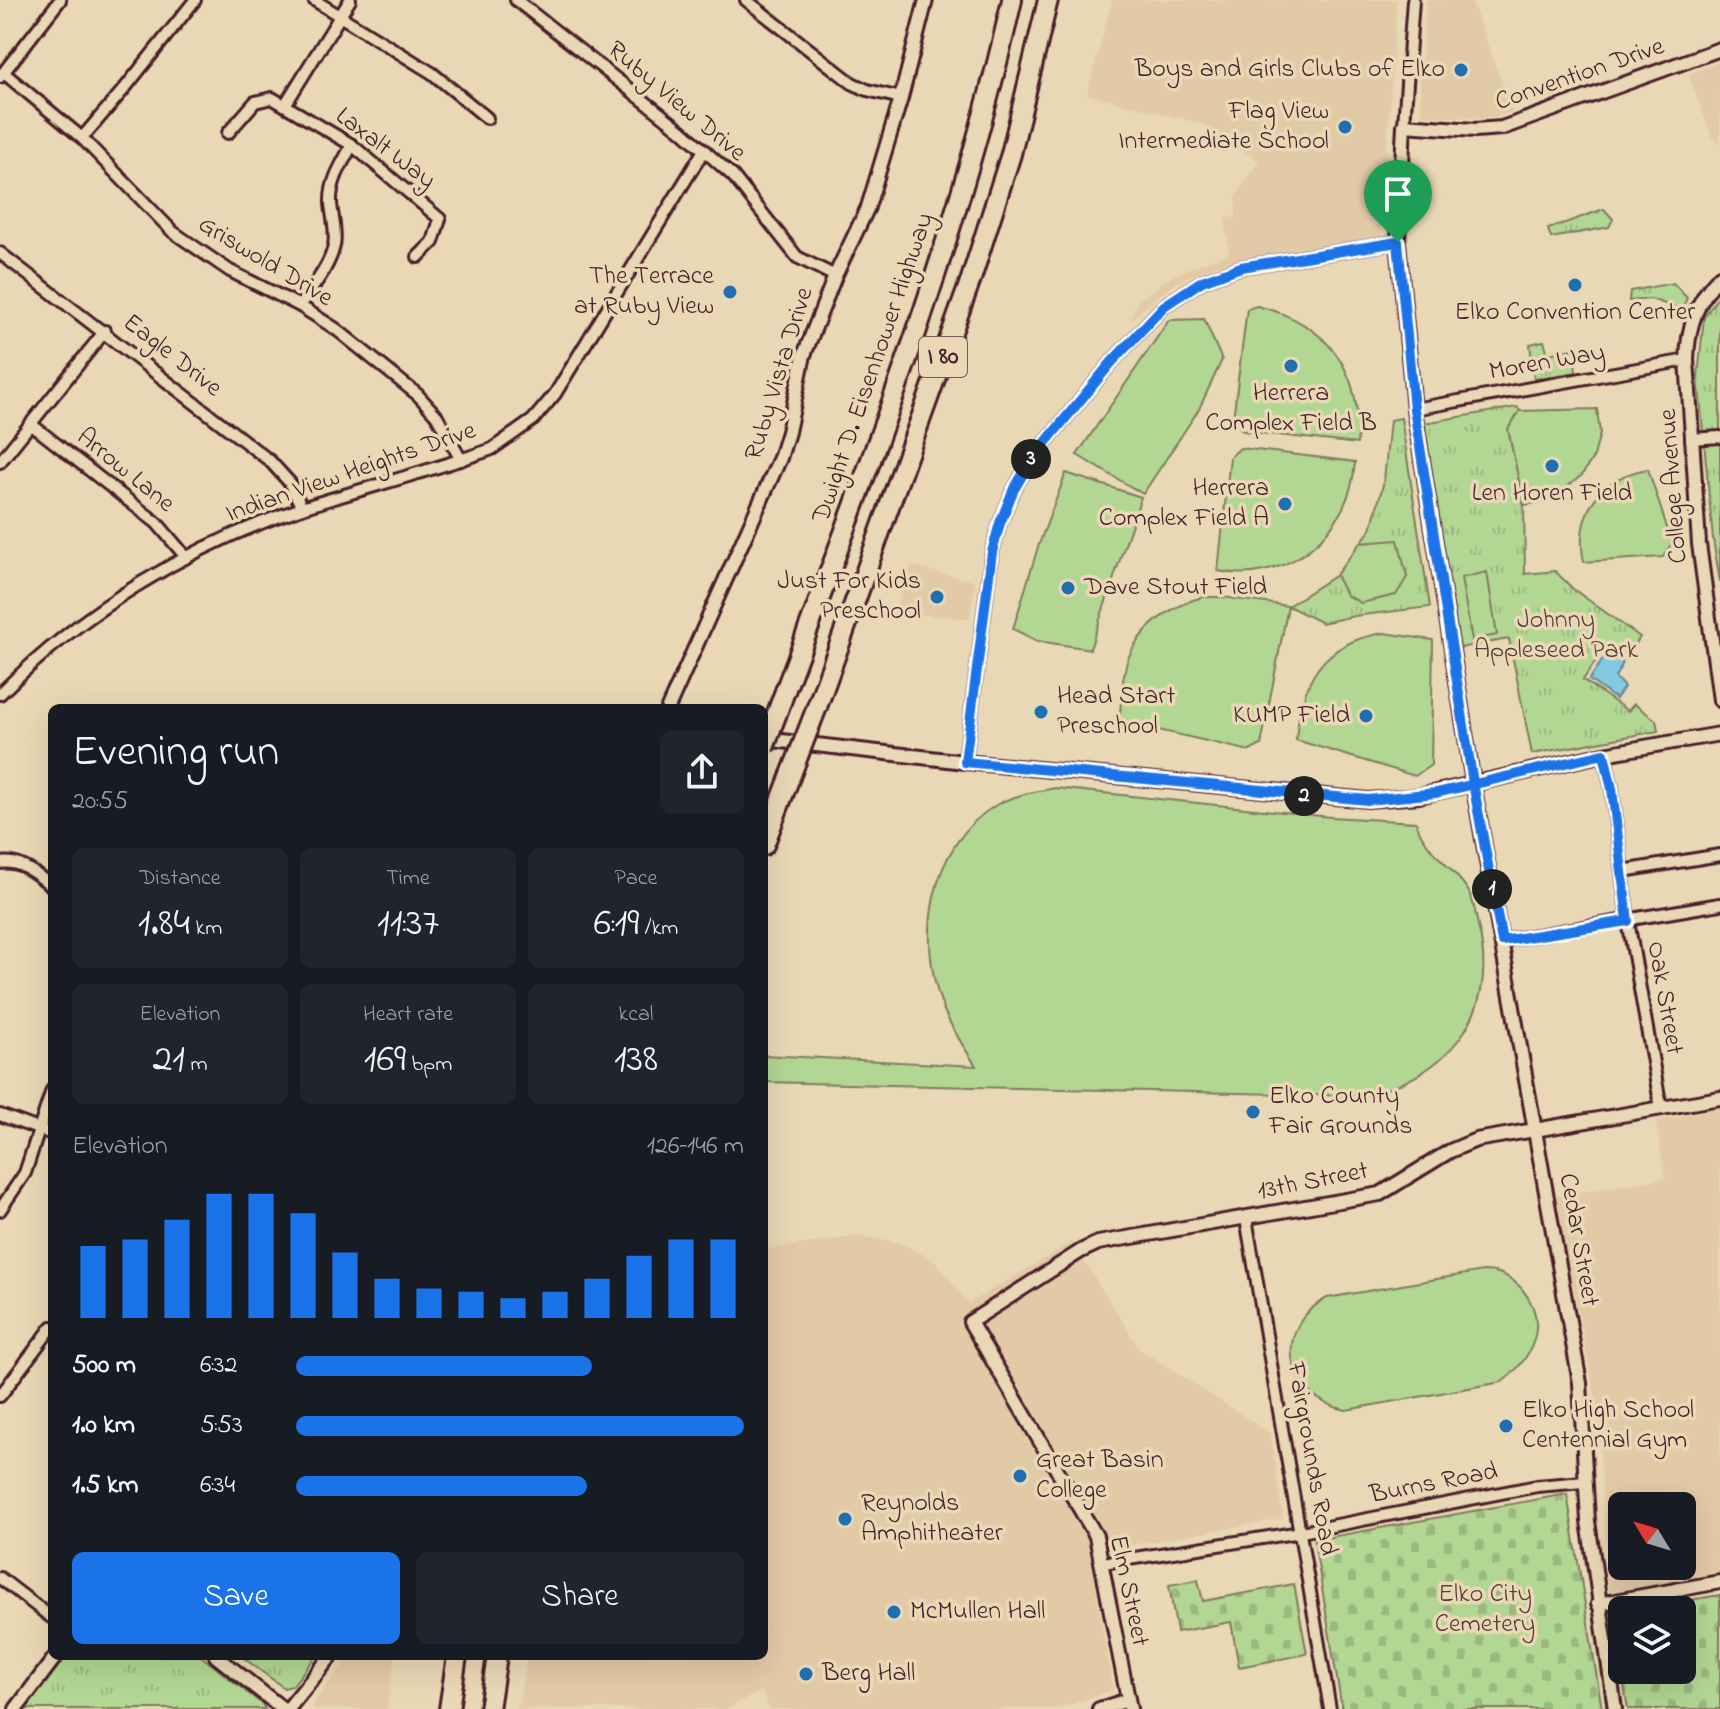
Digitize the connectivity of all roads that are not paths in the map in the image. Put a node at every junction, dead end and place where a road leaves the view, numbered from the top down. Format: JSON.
{"nodes":[{"id":1,"x":60,"y":0,"type":"edge"},
{"id":2,"x":195,"y":0,"type":"edge"},
{"id":3,"x":314,"y":0,"type":"edge"},
{"id":4,"x":350,"y":0,"type":"edge"},
{"id":5,"x":516,"y":0,"type":"edge"},
{"id":6,"x":746,"y":0,"type":"edge"},
{"id":7,"x":926,"y":0,"type":"edge"},
{"id":8,"x":1012,"y":0,"type":"edge"},
{"id":9,"x":1048,"y":0,"type":"edge"},
{"id":10,"x":1413,"y":0,"type":"edge"},
{"id":11,"x":341,"y":16,"type":"junction"},
{"id":12,"x":1720,"y":49,"type":"edge"},
{"id":13,"x":2,"y":75,"type":"edge"},
{"id":14,"x":901,"y":98,"type":"junction"},
{"id":15,"x":285,"y":105,"type":"junction"},
{"id":16,"x":487,"y":118,"type":"dead end"},
{"id":17,"x":1404,"y":125,"type":"junction"},
{"id":18,"x":228,"y":133,"type":"dead end"},
{"id":19,"x":82,"y":138,"type":"junction"},
{"id":20,"x":352,"y":145,"type":"junction"},
{"id":21,"x":704,"y":150,"type":"junction"},
{"id":22,"x":1398,"y":242,"type":"junction"},
{"id":23,"x":1,"y":255,"type":"edge"},
{"id":24,"x":418,"y":257,"type":"dead end"},
{"id":25,"x":835,"y":276,"type":"junction"},
{"id":26,"x":1720,"y":276,"type":"edge"},
{"id":27,"x":300,"y":306,"type":"junction"},
{"id":28,"x":105,"y":331,"type":"junction"},
{"id":29,"x":1687,"y":360,"type":"junction"},
{"id":30,"x":1414,"y":409,"type":"junction"},
{"id":31,"x":32,"y":425,"type":"junction"},
{"id":32,"x":1720,"y":437,"type":"edge"},
{"id":33,"x":1691,"y":439,"type":"junction"},
{"id":34,"x":461,"y":460,"type":"junction"},
{"id":35,"x":0,"y":462,"type":"edge"},
{"id":36,"x":302,"y":508,"type":"junction"},
{"id":37,"x":186,"y":557,"type":"junction"},
{"id":38,"x":675,"y":692,"type":"junction"},
{"id":39,"x":0,"y":694,"type":"edge"},
{"id":40,"x":1720,"y":700,"type":"edge"},
{"id":41,"x":670,"y":704,"type":"edge"},
{"id":42,"x":682,"y":704,"type":"edge"},
{"id":43,"x":1720,"y":734,"type":"edge"},
{"id":44,"x":768,"y":737,"type":"edge"},
{"id":45,"x":768,"y":739,"type":"edge"},
{"id":46,"x":1604,"y":754,"type":"junction"},
{"id":47,"x":965,"y":762,"type":"junction"},
{"id":48,"x":1473,"y":783,"type":"junction"},
{"id":49,"x":768,"y":835,"type":"edge"},
{"id":50,"x":1720,"y":855,"type":"edge"},
{"id":51,"x":0,"y":863,"type":"edge"},
{"id":52,"x":1623,"y":871,"type":"junction"},
{"id":53,"x":48,"y":883,"type":"edge"},
{"id":54,"x":1720,"y":904,"type":"edge"},
{"id":55,"x":1628,"y":921,"type":"junction"},
{"id":56,"x":1502,"y":941,"type":"junction"},
{"id":57,"x":1720,"y":1098,"type":"edge"},
{"id":58,"x":48,"y":1103,"type":"edge"},
{"id":59,"x":1661,"y":1108,"type":"junction"},
{"id":60,"x":0,"y":1115,"type":"edge"},
{"id":61,"x":40,"y":1130,"type":"junction"},
{"id":62,"x":1536,"y":1131,"type":"junction"},
{"id":63,"x":48,"y":1133,"type":"edge"},
{"id":64,"x":0,"y":1210,"type":"edge"},
{"id":65,"x":1246,"y":1218,"type":"junction"},
{"id":66,"x":970,"y":1322,"type":"joint"},
{"id":67,"x":48,"y":1332,"type":"edge"},
{"id":68,"x":0,"y":1396,"type":"edge"},
{"id":69,"x":1584,"y":1482,"type":"junction"},
{"id":70,"x":1301,"y":1532,"type":"junction"},
{"id":71,"x":1103,"y":1563,"type":"junction"},
{"id":72,"x":0,"y":1578,"type":"edge"},
{"id":73,"x":1720,"y":1582,"type":"edge"},
{"id":74,"x":1598,"y":1604,"type":"junction"},
{"id":75,"x":48,"y":1615,"type":"edge"},
{"id":76,"x":53,"y":1660,"type":"edge"},
{"id":77,"x":221,"y":1660,"type":"edge"},
{"id":78,"x":328,"y":1660,"type":"edge"},
{"id":79,"x":456,"y":1660,"type":"edge"},
{"id":80,"x":496,"y":1660,"type":"edge"},
{"id":81,"x":1129,"y":1704,"type":"edge"},
{"id":82,"x":16,"y":1709,"type":"edge"},
{"id":83,"x":286,"y":1709,"type":"edge"},
{"id":84,"x":449,"y":1709,"type":"edge"},
{"id":85,"x":489,"y":1709,"type":"edge"},
{"id":86,"x":1099,"y":1709,"type":"edge"},
{"id":87,"x":1330,"y":1709,"type":"edge"},
{"id":88,"x":1615,"y":1709,"type":"edge"}],
"edges":[{"from":1,"to":13,"type":"street"},
{"from":2,"to":19,"type":"street"},
{"from":3,"to":11,"type":"street"},
{"from":4,"to":11,"type":"street"},
{"from":5,"to":21,"type":"street","name":"Ruby View Drive"},
{"from":6,"to":14,"type":"street"},
{"from":7,"to":14,"type":"street","name":"Ruby Vista Drive"},
{"from":8,"to":44,"type":"highway","name":"Dwight D. Eisenhower Highway","number":"I 80","bridge":true},
{"from":9,"to":49,"type":"highway","number":"I 80","bridge":true},
{"from":10,"to":17,"type":"street"},
{"from":11,"to":15,"type":"street"},
{"from":11,"to":16,"type":"street"},
{"from":12,"to":17,"type":"street","name":"Convention Drive"},
{"from":13,"to":19,"type":"street","name":"Griswold Drive"},
{"from":14,"to":25,"type":"street","name":"Ruby Vista Drive"},
{"from":15,"to":18,"type":"street"},
{"from":15,"to":20,"type":"street","name":"Laxalt Way"},
{"from":17,"to":22,"type":"street","name":"Cedar Street"},
{"from":19,"to":27,"type":"street","name":"Griswold Drive"},
{"from":20,"to":24,"type":"street","name":"Laxalt Way"},
{"from":20,"to":27,"type":"street"},
{"from":21,"to":25,"type":"street","name":"Ruby View Drive"},
{"from":21,"to":34,"type":"street","name":"Indian View Heights Drive"},
{"from":22,"to":30,"type":"street","name":"Cedar Street"},
{"from":22,"to":47,"type":"street"},
{"from":23,"to":28,"type":"street","name":"Eagle Drive"},
{"from":25,"to":38,"type":"street","name":"Ruby Vista Drive"},
{"from":26,"to":29,"type":"street","name":"College Avenue"},
{"from":27,"to":34,"type":"street","name":"Griswold Drive"},
{"from":28,"to":31,"type":"street"},
{"from":28,"to":36,"type":"street","name":"Eagle Drive"},
{"from":29,"to":30,"type":"street","name":"Moren Way"},
{"from":29,"to":33,"type":"street","name":"College Avenue"},
{"from":30,"to":48,"type":"street","name":"Cedar Street"},
{"from":31,"to":35,"type":"street"},
{"from":31,"to":37,"type":"street","name":"Arrow Lane"},
{"from":32,"to":33,"type":"street"},
{"from":33,"to":40,"type":"street","name":"College Avenue"},
{"from":34,"to":36,"type":"street","name":"Indian View Heights Drive"},
{"from":36,"to":37,"type":"street","name":"Indian View Heights Drive"},
{"from":37,"to":39,"type":"street","name":"Indian View Heights Drive"},
{"from":38,"to":41,"type":"street","name":"Ruby Vista Drive"},
{"from":38,"to":42,"type":"street"},
{"from":43,"to":46,"type":"street"},
{"from":45,"to":47,"type":"street"},
{"from":46,"to":48,"type":"street"},
{"from":46,"to":52,"type":"street","name":"Oak Street"},
{"from":47,"to":48,"type":"street"},
{"from":48,"to":56,"type":"street","name":"Cedar Street"},
{"from":50,"to":52,"type":"street"},
{"from":51,"to":53,"type":"street"},
{"from":52,"to":55,"type":"street","name":"Oak Street"},
{"from":54,"to":55,"type":"street"},
{"from":55,"to":56,"type":"street"},
{"from":55,"to":59,"type":"street","name":"Oak Street"},
{"from":56,"to":62,"type":"street","name":"Cedar Street"},
{"from":57,"to":59,"type":"street","name":"13th Street"},
{"from":58,"to":61,"type":"street"},
{"from":59,"to":62,"type":"street","name":"13th Street"},
{"from":60,"to":61,"type":"street"},
{"from":61,"to":63,"type":"street"},
{"from":61,"to":64,"type":"street"},
{"from":62,"to":65,"type":"street","name":"13th Street"},
{"from":62,"to":69,"type":"street","name":"Cedar Street"},
{"from":65,"to":66,"type":"street","name":"13th Street"},
{"from":65,"to":70,"type":"street","name":"Fairgrounds Road"},
{"from":66,"to":71,"type":"street","name":"Elm Street"},
{"from":67,"to":68,"type":"street"},
{"from":69,"to":70,"type":"street","name":"Burns Road"},
{"from":69,"to":74,"type":"street","name":"Cedar Street"},
{"from":70,"to":71,"type":"street","name":"Burns Road"},
{"from":70,"to":87,"type":"street","name":"Fairgrounds Road"},
{"from":71,"to":81,"type":"street","name":"Elm Street"},
{"from":72,"to":75,"type":"street"},
{"from":73,"to":74,"type":"street"},
{"from":74,"to":88,"type":"street","name":"Cedar Street"},
{"from":76,"to":82,"type":"street"},
{"from":77,"to":83,"type":"street"},
{"from":78,"to":83,"type":"street"},
{"from":79,"to":84,"type":"highway"},
{"from":80,"to":85,"type":"highway"},
{"from":81,"to":86,"type":"street"}]}
